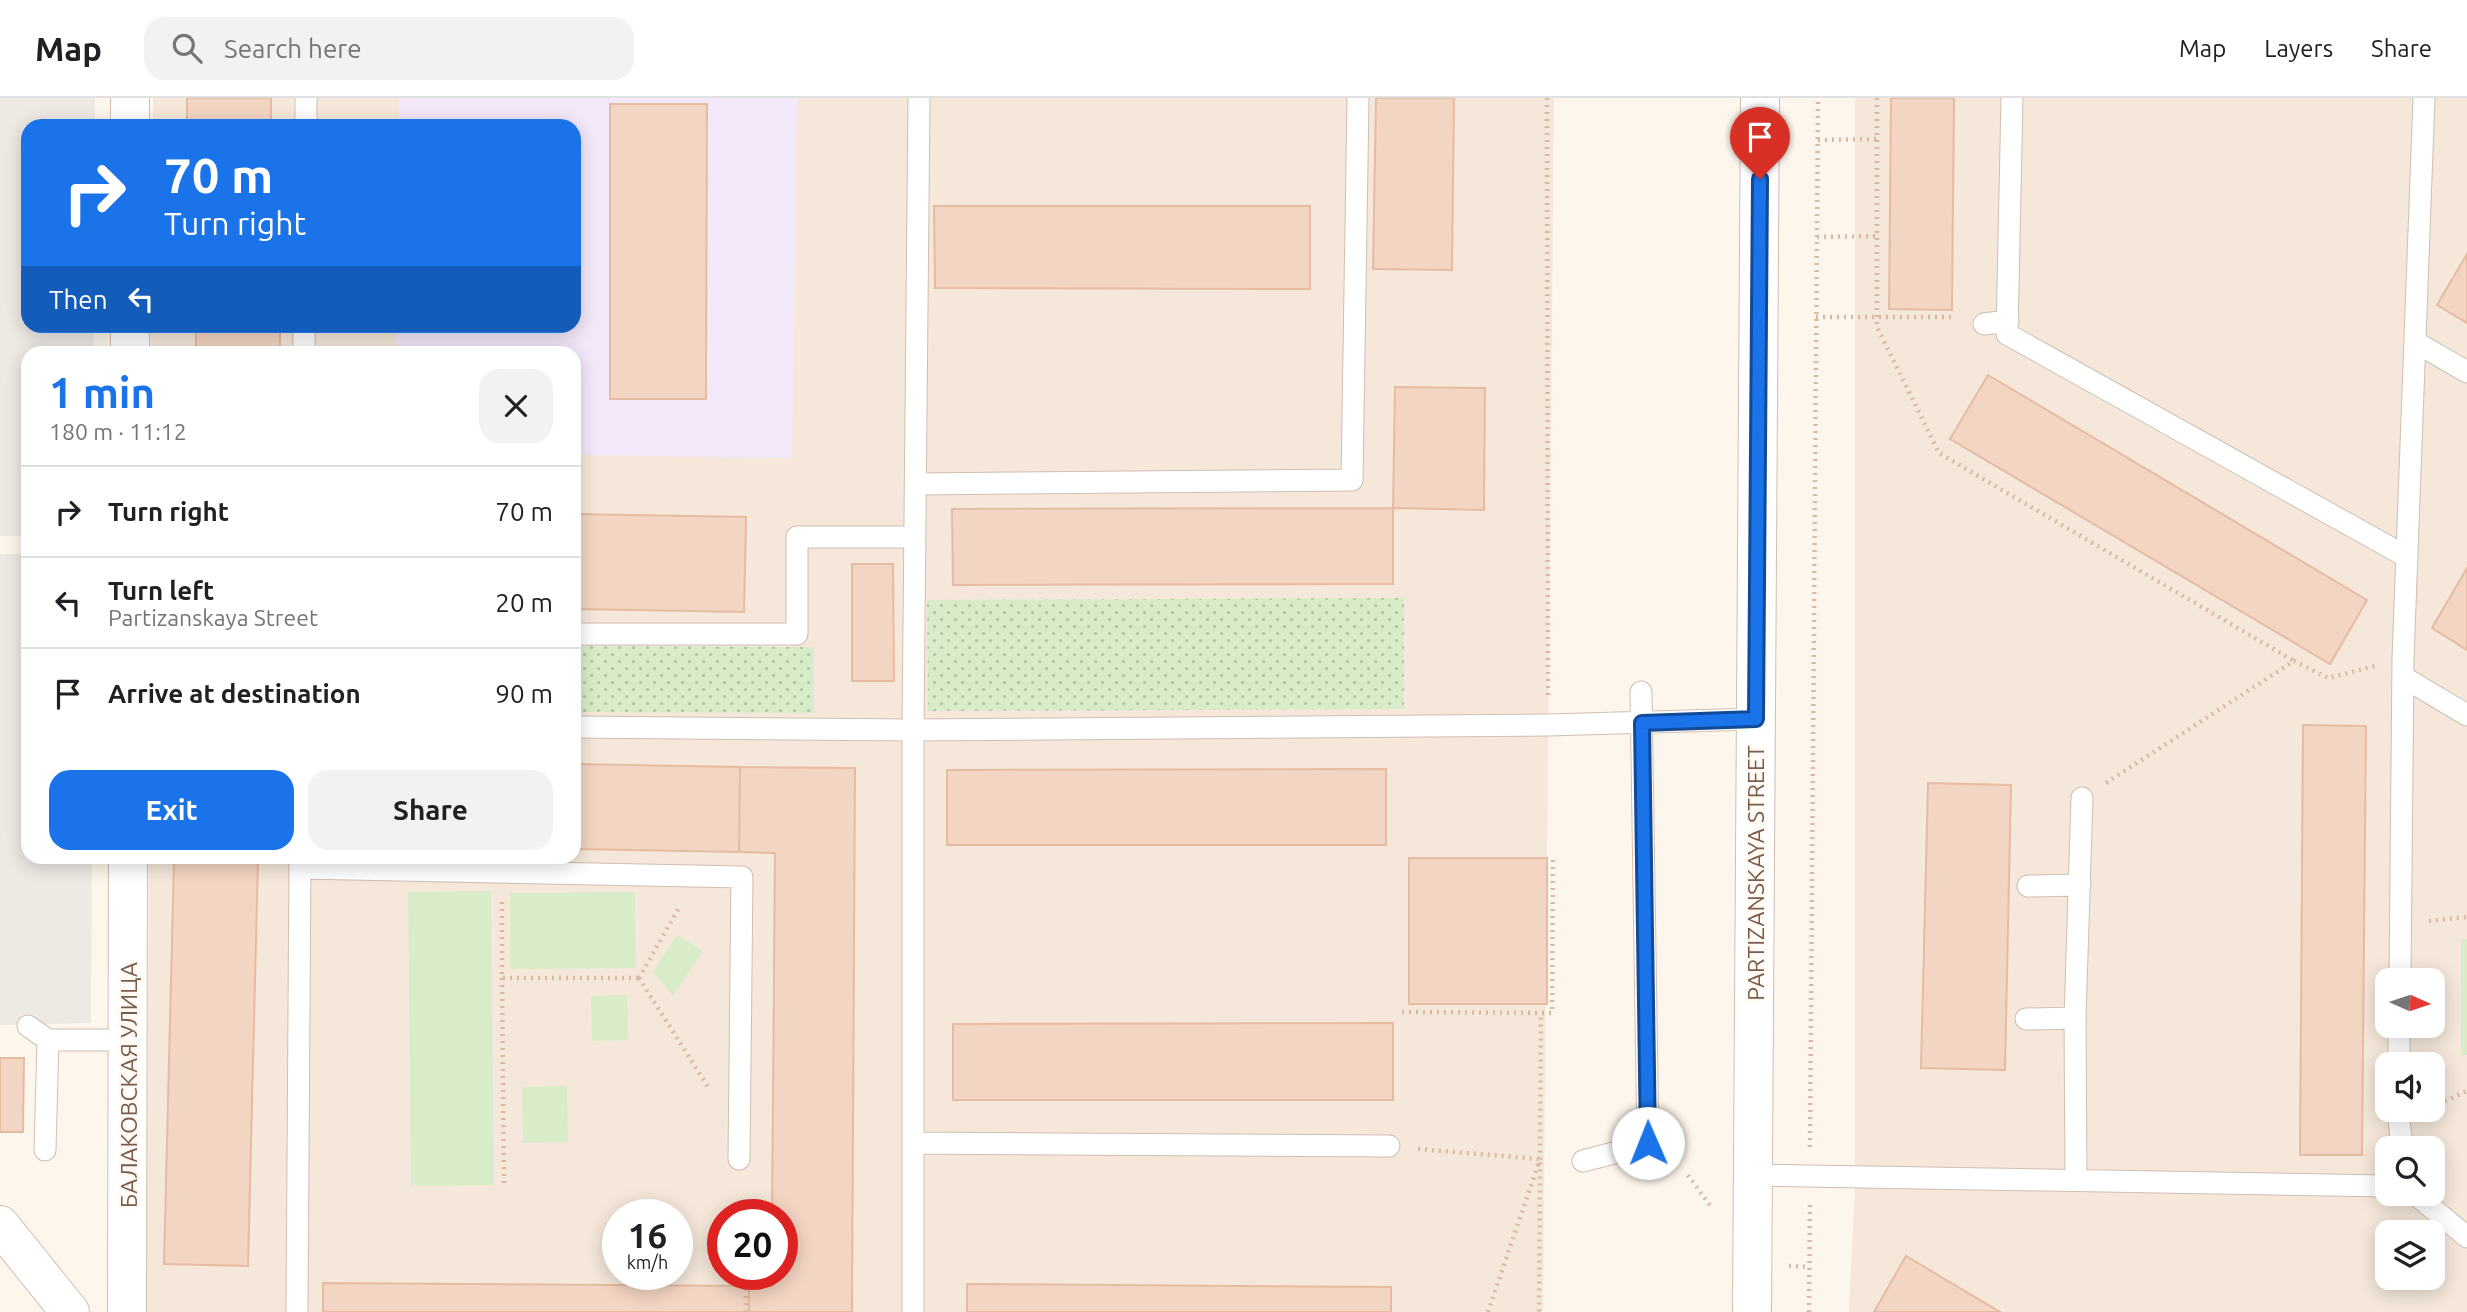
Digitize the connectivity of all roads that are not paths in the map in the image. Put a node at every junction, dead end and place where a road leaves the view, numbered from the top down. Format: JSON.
{"nodes":[{"id":1,"x":130,"y":98,"type":"edge"},
{"id":2,"x":306,"y":98,"type":"edge"},
{"id":3,"x":919,"y":98,"type":"edge"},
{"id":4,"x":1358,"y":98,"type":"edge"},
{"id":5,"x":1760,"y":98,"type":"edge"},
{"id":6,"x":2012,"y":98,"type":"edge"},
{"id":7,"x":2424,"y":98,"type":"edge"},
{"id":8,"x":130,"y":119,"type":"edge"},
{"id":9,"x":306,"y":119,"type":"edge"},
{"id":10,"x":2008,"y":319,"type":"junction"},
{"id":11,"x":1984,"y":324,"type":"dead end"},
{"id":12,"x":2417,"y":342,"type":"junction"},
{"id":13,"x":2467,"y":372,"type":"edge"},
{"id":14,"x":916,"y":484,"type":"junction"},
{"id":15,"x":915,"y":537,"type":"junction"},
{"id":16,"x":2407,"y":557,"type":"junction"},
{"id":17,"x":581,"y":634,"type":"edge"},
{"id":18,"x":2403,"y":668,"type":"junction"},
{"id":19,"x":1641,"y":691,"type":"dead end"},
{"id":20,"x":2467,"y":715,"type":"edge"},
{"id":21,"x":1756,"y":719,"type":"junction"},
{"id":22,"x":1642,"y":723,"type":"junction"},
{"id":23,"x":581,"y":727,"type":"edge"},
{"id":24,"x":914,"y":730,"type":"junction"},
{"id":25,"x":2082,"y":798,"type":"road end"},
{"id":26,"x":128,"y":864,"type":"edge"},
{"id":27,"x":300,"y":864,"type":"edge"},
{"id":28,"x":320,"y":864,"type":"edge"},
{"id":29,"x":2080,"y":885,"type":"junction"},
{"id":30,"x":2028,"y":886,"type":"dead end"},
{"id":31,"x":2400,"y":968,"type":"edge"},
{"id":32,"x":2026,"y":1018,"type":"dead end"},
{"id":33,"x":2076,"y":1018,"type":"junction"},
{"id":34,"x":28,"y":1026,"type":"dead end"},
{"id":35,"x":48,"y":1040,"type":"junction"},
{"id":36,"x":128,"y":1040,"type":"junction"},
{"id":37,"x":913,"y":1143,"type":"junction"},
{"id":38,"x":1389,"y":1146,"type":"road end"},
{"id":39,"x":739,"y":1148,"type":"road end"},
{"id":40,"x":46,"y":1150,"type":"dead end"},
{"id":41,"x":1583,"y":1161,"type":"dead end"},
{"id":42,"x":1753,"y":1175,"type":"junction"},
{"id":43,"x":2076,"y":1180,"type":"junction"},
{"id":44,"x":2375,"y":1186,"type":"edge"},
{"id":45,"x":2430,"y":1206,"type":"edge"},
{"id":46,"x":0,"y":1225,"type":"edge"},
{"id":47,"x":2467,"y":1237,"type":"edge"},
{"id":48,"x":70,"y":1312,"type":"edge"},
{"id":49,"x":127,"y":1312,"type":"edge"},
{"id":50,"x":297,"y":1312,"type":"edge"},
{"id":51,"x":913,"y":1312,"type":"edge"},
{"id":52,"x":1752,"y":1312,"type":"edge"}],
"edges":[{"from":1,"to":8,"type":"street"},
{"from":2,"to":9,"type":"lane"},
{"from":3,"to":14,"type":"lane"},
{"from":4,"to":14,"type":"lane"},
{"from":5,"to":21,"type":"street","name":"PARTIZANSKAYA STREET"},
{"from":6,"to":10,"type":"lane"},
{"from":7,"to":12,"type":"lane"},
{"from":10,"to":11,"type":"lane"},
{"from":10,"to":16,"type":"lane"},
{"from":12,"to":13,"type":"lane"},
{"from":12,"to":16,"type":"lane"},
{"from":14,"to":15,"type":"lane"},
{"from":15,"to":17,"type":"lane"},
{"from":15,"to":24,"type":"lane"},
{"from":16,"to":18,"type":"lane"},
{"from":18,"to":20,"type":"lane"},
{"from":18,"to":31,"type":"lane"},
{"from":19,"to":22,"type":"lane"},
{"from":21,"to":22,"type":"lane"},
{"from":21,"to":42,"type":"street","name":"PARTIZANSKAYA STREET"},
{"from":22,"to":24,"type":"lane"},
{"from":22,"to":41,"type":"lane"},
{"from":23,"to":24,"type":"lane"},
{"from":24,"to":37,"type":"lane"},
{"from":25,"to":29,"type":"lane"},
{"from":26,"to":36,"type":"street","name":"БАЛАКОВСКАЯ УЛИЦА"},
{"from":27,"to":50,"type":"lane"},
{"from":28,"to":39,"type":"lane"},
{"from":29,"to":30,"type":"lane"},
{"from":29,"to":33,"type":"lane"},
{"from":32,"to":33,"type":"lane"},
{"from":33,"to":43,"type":"lane"},
{"from":34,"to":35,"type":"lane"},
{"from":35,"to":36,"type":"lane"},
{"from":35,"to":40,"type":"lane"},
{"from":36,"to":49,"type":"street","name":"БАЛАКОВСКАЯ УЛИЦА"},
{"from":37,"to":38,"type":"lane"},
{"from":37,"to":51,"type":"lane"},
{"from":42,"to":43,"type":"lane"},
{"from":42,"to":52,"type":"street","name":"PARTIZANSKAYA STREET"},
{"from":43,"to":44,"type":"lane"},
{"from":45,"to":47,"type":"lane"},
{"from":46,"to":48,"type":"street"}]}
